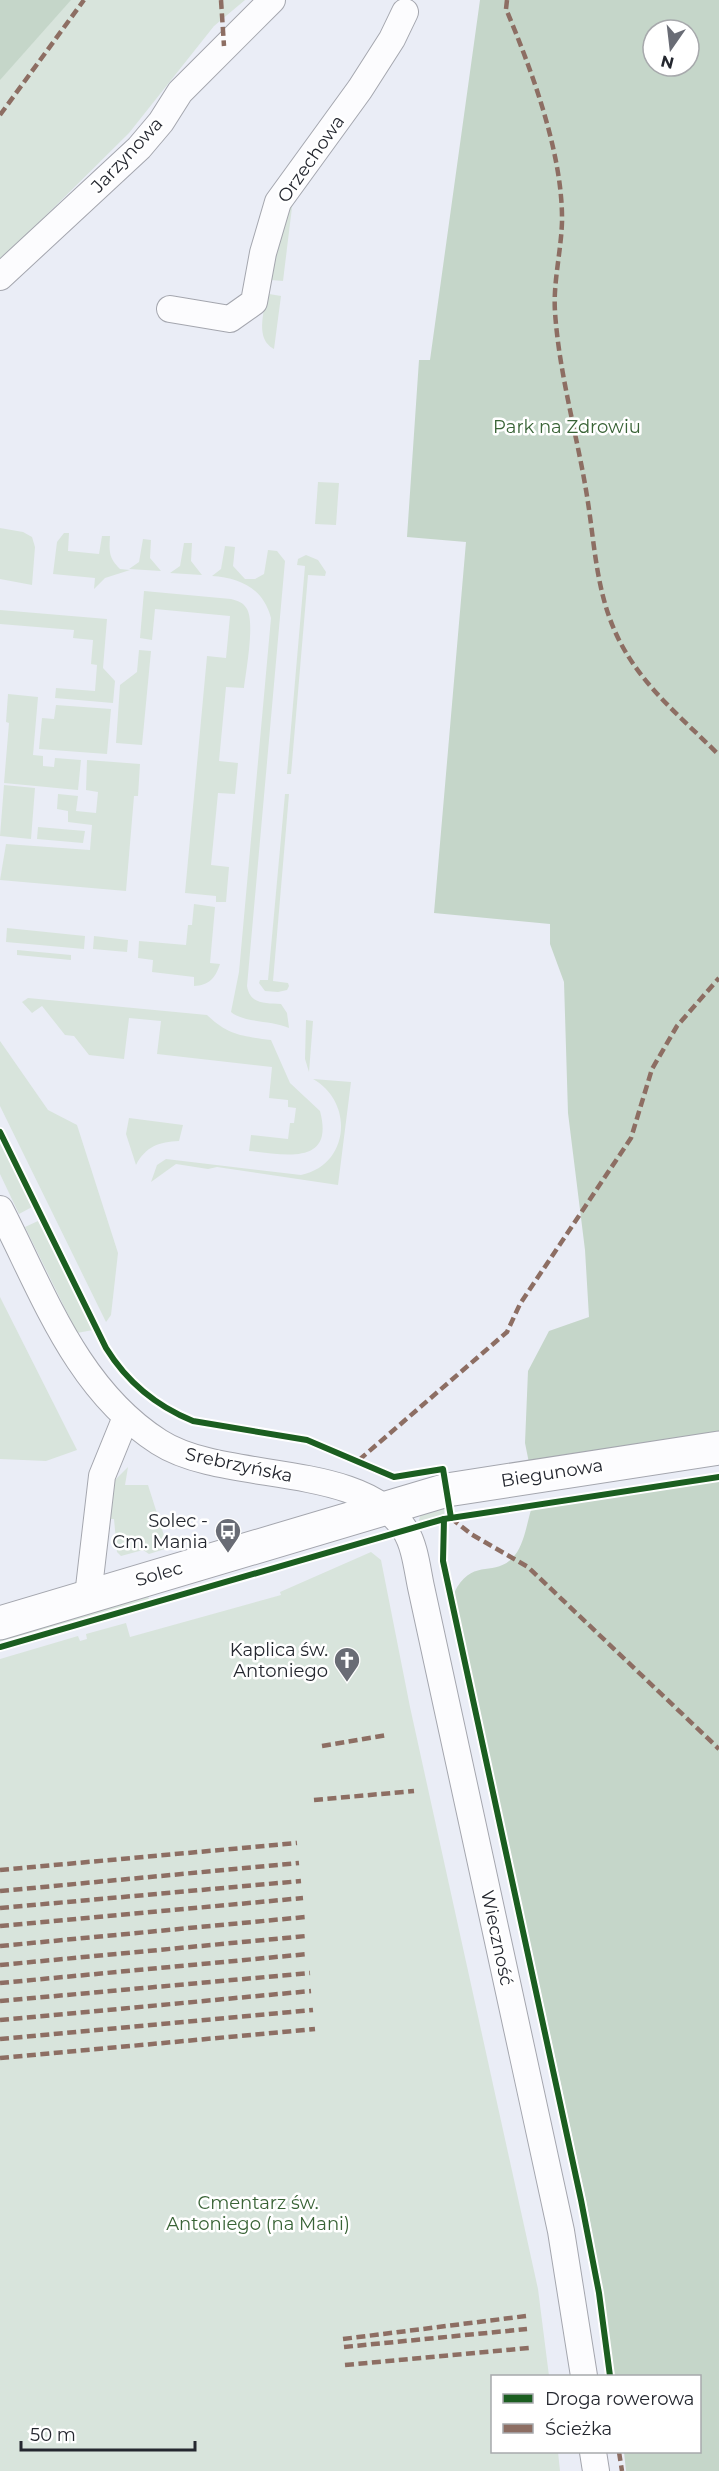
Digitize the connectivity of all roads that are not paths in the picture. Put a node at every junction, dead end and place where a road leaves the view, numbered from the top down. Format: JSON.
{"nodes":[{"id":1,"x":272,"y":0,"type":"edge"},
{"id":2,"x":405,"y":12,"type":"dead end"},
{"id":3,"x":0,"y":277,"type":"edge"},
{"id":4,"x":170,"y":309,"type":"dead end"},
{"id":5,"x":0,"y":1209,"type":"edge"},
{"id":6,"x":126,"y":1417,"type":"junction"},
{"id":7,"x":719,"y":1448,"type":"edge"},
{"id":8,"x":387,"y":1507,"type":"junction"},
{"id":9,"x":88,"y":1596,"type":"junction"},
{"id":10,"x":0,"y":1623,"type":"edge"},
{"id":11,"x":584,"y":2375,"type":"edge"},
{"id":12,"x":593,"y":2453,"type":"edge"},
{"id":13,"x":596,"y":2471,"type":"edge"}],
"edges":[{"from":1,"to":3,"type":"street","name":"Jarzynowa"},
{"from":2,"to":4,"type":"street","name":"Orzechowa"},
{"from":5,"to":6,"type":"street","name":"Srebrzyńska"},
{"from":6,"to":8,"type":"street","name":"Srebrzyńska"},
{"from":6,"to":9,"type":"street"},
{"from":7,"to":8,"type":"main road","name":"Biegunowa"},
{"from":8,"to":9,"type":"main road","name":"Solec"},
{"from":8,"to":11,"type":"street","name":"Wieczność"},
{"from":9,"to":10,"type":"main road","name":"Solec"},
{"from":12,"to":13,"type":"street"}]}
